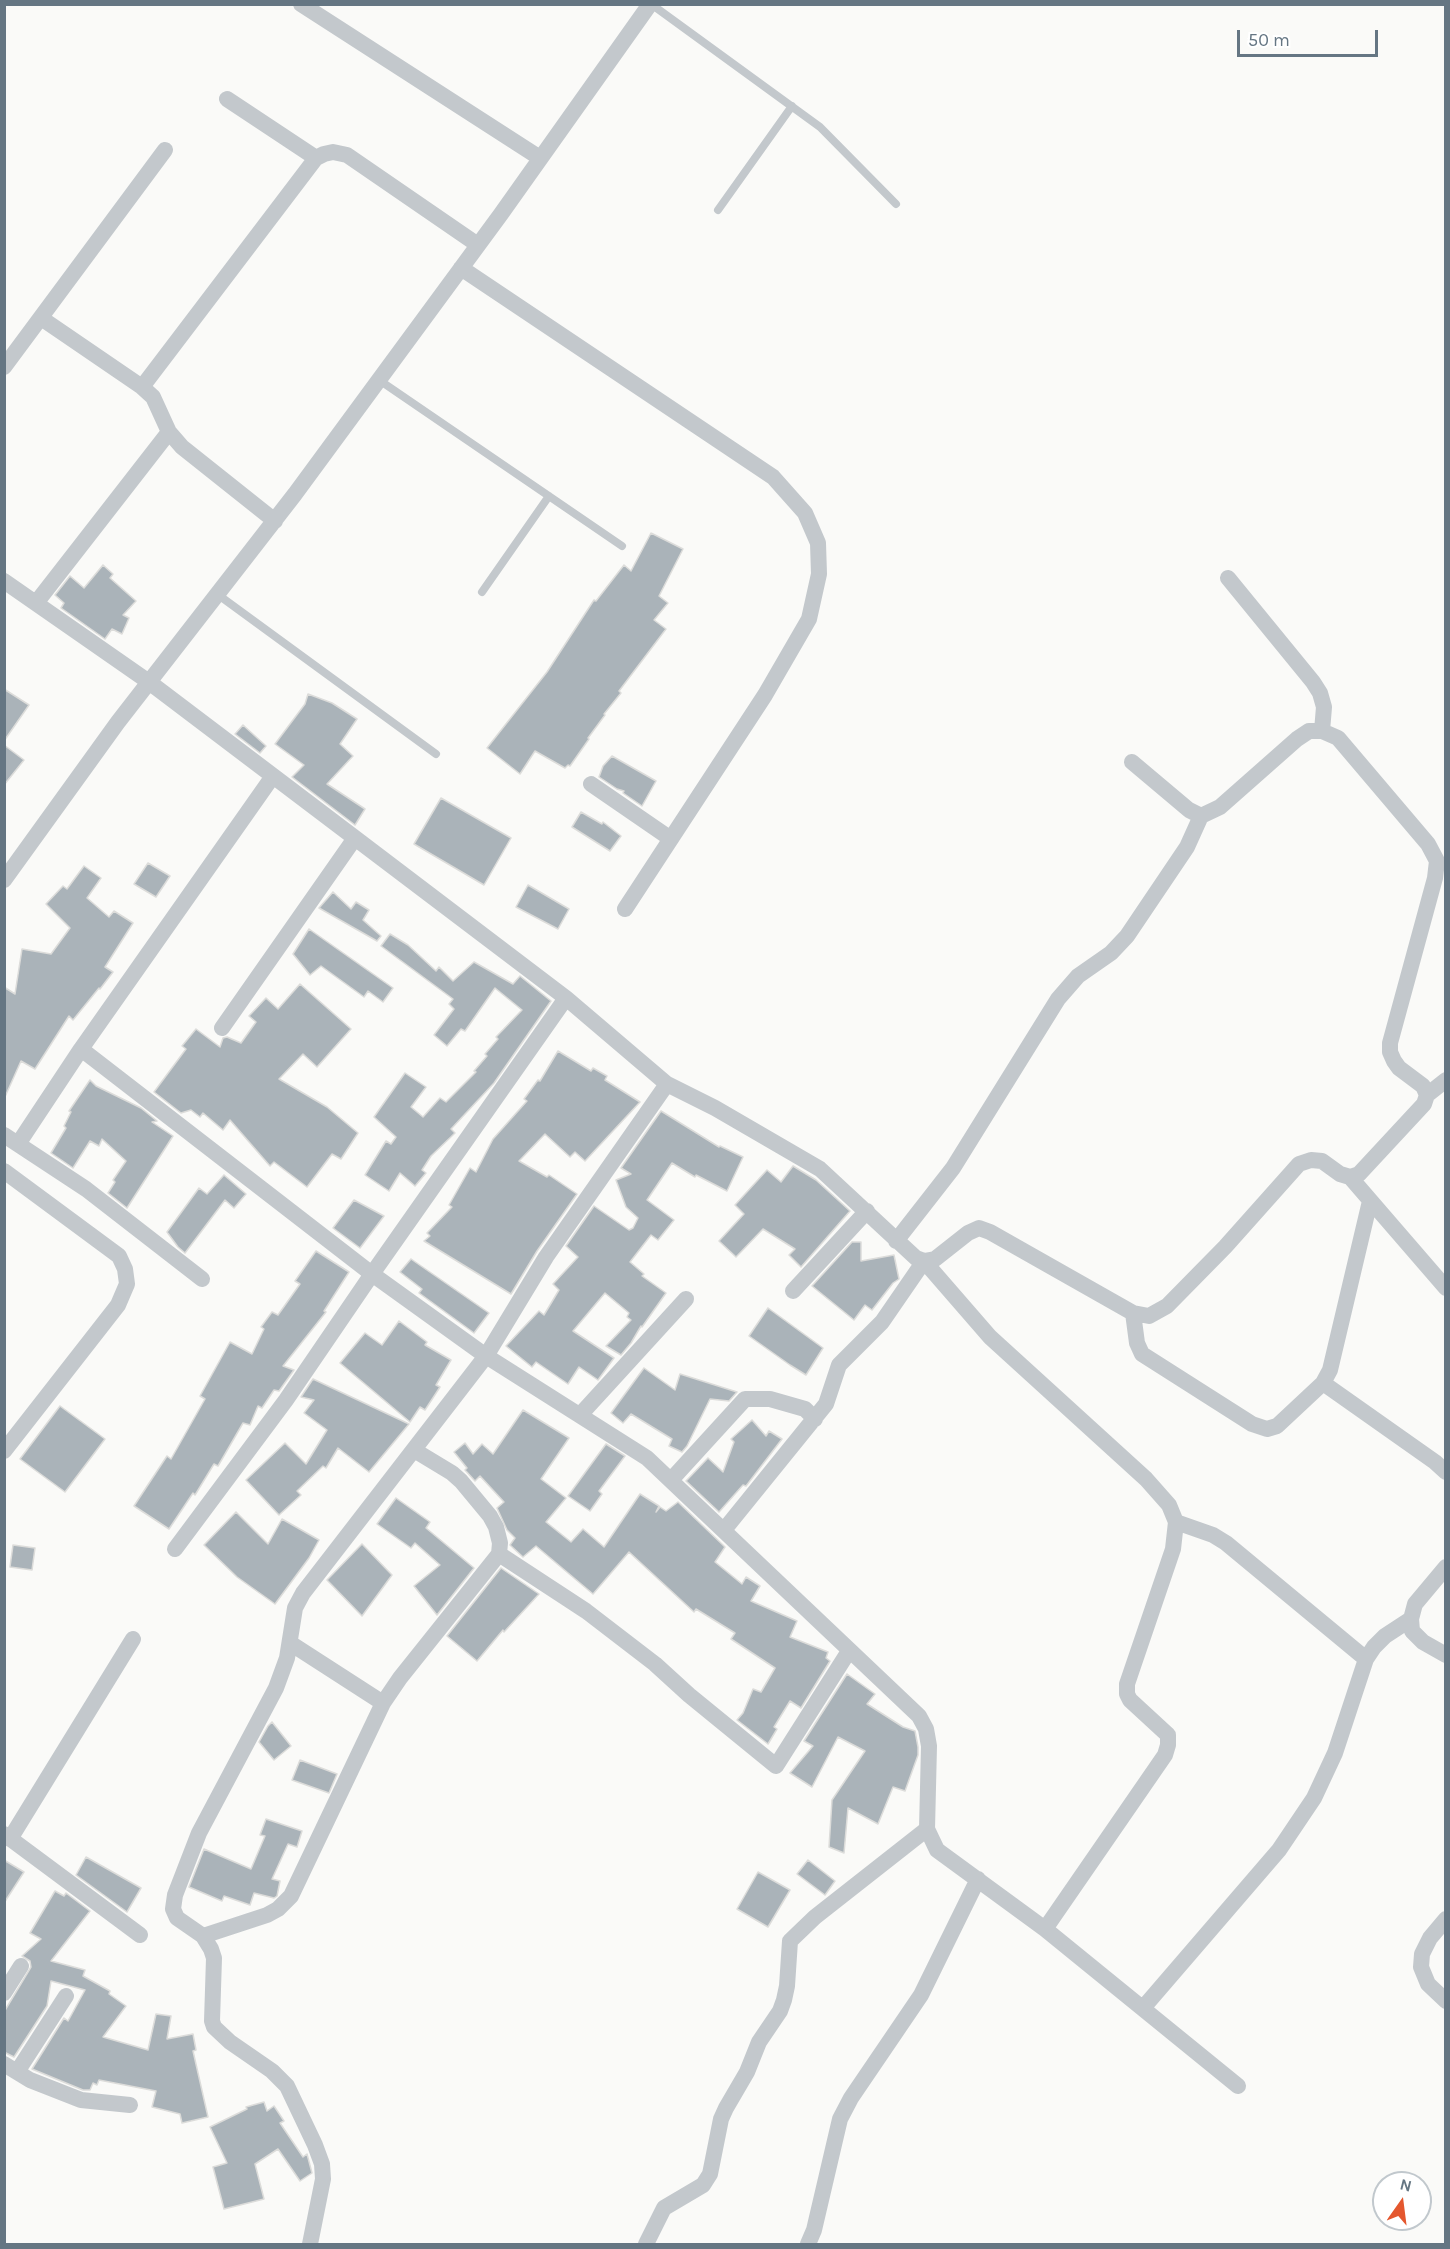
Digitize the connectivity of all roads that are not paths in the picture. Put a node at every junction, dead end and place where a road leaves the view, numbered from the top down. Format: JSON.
{"nodes":[{"id":1,"x":301,"y":4,"type":"edge"},
{"id":2,"x":650,"y":4,"type":"edge"},
{"id":3,"x":227,"y":99,"type":"dead end"},
{"id":4,"x":792,"y":106,"type":"junction"},
{"id":5,"x":165,"y":150,"type":"dead end"},
{"id":6,"x":316,"y":158,"type":"junction"},
{"id":7,"x":540,"y":158,"type":"junction"},
{"id":8,"x":896,"y":204,"type":"dead end"},
{"id":9,"x":718,"y":210,"type":"dead end"},
{"id":10,"x":478,"y":245,"type":"junction"},
{"id":11,"x":461,"y":268,"type":"junction"},
{"id":12,"x":41,"y":318,"type":"junction"},
{"id":13,"x":4,"y":367,"type":"edge"},
{"id":14,"x":379,"y":380,"type":"junction"},
{"id":15,"x":142,"y":387,"type":"junction"},
{"id":16,"x":170,"y":432,"type":"junction"},
{"id":17,"x":549,"y":496,"type":"junction"},
{"id":18,"x":275,"y":520,"type":"junction"},
{"id":19,"x":622,"y":546,"type":"dead end"},
{"id":20,"x":1228,"y":578,"type":"dead end"},
{"id":21,"x":4,"y":581,"type":"edge"},
{"id":22,"x":482,"y":592,"type":"dead end"},
{"id":23,"x":218,"y":594,"type":"junction"},
{"id":24,"x":36,"y":603,"type":"junction"},
{"id":25,"x":149,"y":682,"type":"junction"},
{"id":26,"x":1322,"y":731,"type":"junction"},
{"id":27,"x":436,"y":754,"type":"dead end"},
{"id":28,"x":1132,"y":762,"type":"dead end"},
{"id":29,"x":273,"y":776,"type":"junction"},
{"id":30,"x":591,"y":784,"type":"dead end"},
{"id":31,"x":1201,"y":816,"type":"junction"},
{"id":32,"x":355,"y":838,"type":"junction"},
{"id":33,"x":671,"y":839,"type":"junction"},
{"id":34,"x":1443,"y":859,"type":"edge"},
{"id":35,"x":4,"y":880,"type":"edge"},
{"id":36,"x":625,"y":909,"type":"dead end"},
{"id":37,"x":566,"y":998,"type":"junction"},
{"id":38,"x":222,"y":1028,"type":"dead end"},
{"id":39,"x":81,"y":1049,"type":"junction"},
{"id":40,"x":1446,"y":1080,"type":"edge"},
{"id":41,"x":667,"y":1084,"type":"junction"},
{"id":42,"x":1427,"y":1095,"type":"junction"},
{"id":43,"x":11,"y":1139,"type":"edge"},
{"id":44,"x":4,"y":1170,"type":"edge"},
{"id":45,"x":1350,"y":1177,"type":"junction"},
{"id":46,"x":1370,"y":1201,"type":"junction"},
{"id":47,"x":867,"y":1211,"type":"junction"},
{"id":48,"x":896,"y":1241,"type":"junction"},
{"id":49,"x":924,"y":1261,"type":"junction"},
{"id":50,"x":372,"y":1275,"type":"junction"},
{"id":51,"x":202,"y":1278,"type":"dead end"},
{"id":52,"x":1446,"y":1288,"type":"edge"},
{"id":53,"x":793,"y":1291,"type":"dead end"},
{"id":54,"x":686,"y":1299,"type":"dead end"},
{"id":55,"x":1133,"y":1313,"type":"junction"},
{"id":56,"x":486,"y":1356,"type":"junction"},
{"id":57,"x":1323,"y":1383,"type":"junction"},
{"id":58,"x":580,"y":1415,"type":"junction"},
{"id":59,"x":815,"y":1419,"type":"junction"},
{"id":60,"x":414,"y":1450,"type":"junction"},
{"id":61,"x":4,"y":1451,"type":"edge"},
{"id":62,"x":1446,"y":1472,"type":"edge"},
{"id":63,"x":671,"y":1480,"type":"junction"},
{"id":64,"x":1176,"y":1522,"type":"junction"},
{"id":65,"x":723,"y":1530,"type":"junction"},
{"id":66,"x":175,"y":1549,"type":"dead end"},
{"id":67,"x":499,"y":1554,"type":"junction"},
{"id":68,"x":1446,"y":1567,"type":"edge"},
{"id":69,"x":1411,"y":1619,"type":"junction"},
{"id":70,"x":133,"y":1639,"type":"dead end"},
{"id":71,"x":290,"y":1644,"type":"junction"},
{"id":72,"x":849,"y":1651,"type":"junction"},
{"id":73,"x":1446,"y":1655,"type":"edge"},
{"id":74,"x":1366,"y":1659,"type":"junction"},
{"id":75,"x":383,"y":1703,"type":"junction"},
{"id":76,"x":927,"y":1829,"type":"junction"},
{"id":77,"x":7,"y":1837,"type":"edge"},
{"id":78,"x":978,"y":1880,"type":"junction"},
{"id":79,"x":1446,"y":1919,"type":"edge"},
{"id":80,"x":1045,"y":1929,"type":"junction"},
{"id":81,"x":140,"y":1935,"type":"dead end"},
{"id":82,"x":203,"y":1936,"type":"junction"},
{"id":83,"x":21,"y":1966,"type":"dead end"},
{"id":84,"x":4,"y":1994,"type":"edge"},
{"id":85,"x":66,"y":1996,"type":"dead end"},
{"id":86,"x":1446,"y":2001,"type":"edge"},
{"id":87,"x":1143,"y":2008,"type":"junction"},
{"id":88,"x":11,"y":2068,"type":"edge"},
{"id":89,"x":1238,"y":2086,"type":"dead end"},
{"id":90,"x":130,"y":2105,"type":"dead end"},
{"id":91,"x":310,"y":2244,"type":"edge"},
{"id":92,"x":646,"y":2244,"type":"edge"},
{"id":93,"x":808,"y":2244,"type":"edge"}],
"edges":[{"from":1,"to":7,"type":"street"},
{"from":2,"to":4,"type":"lane"},
{"from":2,"to":7,"type":"street"},
{"from":3,"to":6,"type":"street"},
{"from":4,"to":8,"type":"lane"},
{"from":4,"to":9,"type":"lane"},
{"from":5,"to":12,"type":"street"},
{"from":6,"to":10,"type":"street"},
{"from":6,"to":15,"type":"street"},
{"from":7,"to":10,"type":"street"},
{"from":10,"to":11,"type":"street"},
{"from":11,"to":14,"type":"street"},
{"from":11,"to":33,"type":"street"},
{"from":12,"to":13,"type":"street"},
{"from":12,"to":15,"type":"street"},
{"from":14,"to":17,"type":"lane"},
{"from":14,"to":18,"type":"street"},
{"from":15,"to":16,"type":"street"},
{"from":16,"to":18,"type":"street"},
{"from":16,"to":24,"type":"street"},
{"from":17,"to":19,"type":"lane"},
{"from":17,"to":22,"type":"lane"},
{"from":18,"to":23,"type":"street"},
{"from":20,"to":26,"type":"street"},
{"from":21,"to":24,"type":"street"},
{"from":23,"to":25,"type":"street"},
{"from":23,"to":27,"type":"lane"},
{"from":24,"to":25,"type":"street"},
{"from":25,"to":29,"type":"street"},
{"from":25,"to":35,"type":"street"},
{"from":26,"to":31,"type":"street"},
{"from":26,"to":34,"type":"street"},
{"from":28,"to":31,"type":"street"},
{"from":29,"to":32,"type":"street"},
{"from":29,"to":39,"type":"street"},
{"from":30,"to":33,"type":"street"},
{"from":31,"to":48,"type":"street"},
{"from":32,"to":37,"type":"street"},
{"from":32,"to":38,"type":"street"},
{"from":33,"to":36,"type":"street"},
{"from":34,"to":42,"type":"street"},
{"from":37,"to":41,"type":"street"},
{"from":37,"to":50,"type":"street"},
{"from":39,"to":43,"type":"street"},
{"from":39,"to":50,"type":"street"},
{"from":40,"to":42,"type":"street"},
{"from":41,"to":47,"type":"street"},
{"from":41,"to":56,"type":"street"},
{"from":42,"to":45,"type":"street"},
{"from":43,"to":51,"type":"street"},
{"from":44,"to":61,"type":"street"},
{"from":45,"to":46,"type":"street"},
{"from":45,"to":55,"type":"street"},
{"from":46,"to":52,"type":"street"},
{"from":46,"to":57,"type":"street"},
{"from":47,"to":48,"type":"street"},
{"from":47,"to":53,"type":"street"},
{"from":48,"to":49,"type":"street"},
{"from":49,"to":55,"type":"street"},
{"from":49,"to":59,"type":"street"},
{"from":49,"to":64,"type":"street"},
{"from":50,"to":56,"type":"street"},
{"from":50,"to":66,"type":"street"},
{"from":54,"to":58,"type":"street"},
{"from":55,"to":57,"type":"street"},
{"from":56,"to":58,"type":"street"},
{"from":56,"to":60,"type":"street"},
{"from":57,"to":62,"type":"street"},
{"from":58,"to":63,"type":"street"},
{"from":59,"to":63,"type":"street"},
{"from":59,"to":65,"type":"street"},
{"from":60,"to":67,"type":"street"},
{"from":60,"to":71,"type":"street"},
{"from":63,"to":65,"type":"street"},
{"from":64,"to":74,"type":"street"},
{"from":64,"to":80,"type":"street"},
{"from":65,"to":72,"type":"street"},
{"from":67,"to":72,"type":"street"},
{"from":67,"to":75,"type":"street"},
{"from":68,"to":69,"type":"street"},
{"from":69,"to":73,"type":"street"},
{"from":69,"to":74,"type":"street"},
{"from":70,"to":77,"type":"street"},
{"from":71,"to":75,"type":"street"},
{"from":71,"to":82,"type":"street"},
{"from":72,"to":76,"type":"street"},
{"from":74,"to":87,"type":"street"},
{"from":75,"to":82,"type":"street"},
{"from":76,"to":78,"type":"street"},
{"from":76,"to":92,"type":"street"},
{"from":77,"to":81,"type":"street"},
{"from":78,"to":80,"type":"street"},
{"from":78,"to":93,"type":"street"},
{"from":79,"to":86,"type":"street"},
{"from":80,"to":87,"type":"street"},
{"from":82,"to":91,"type":"street"},
{"from":83,"to":84,"type":"street"},
{"from":85,"to":88,"type":"street"},
{"from":87,"to":89,"type":"street"},
{"from":88,"to":90,"type":"street"}]}
